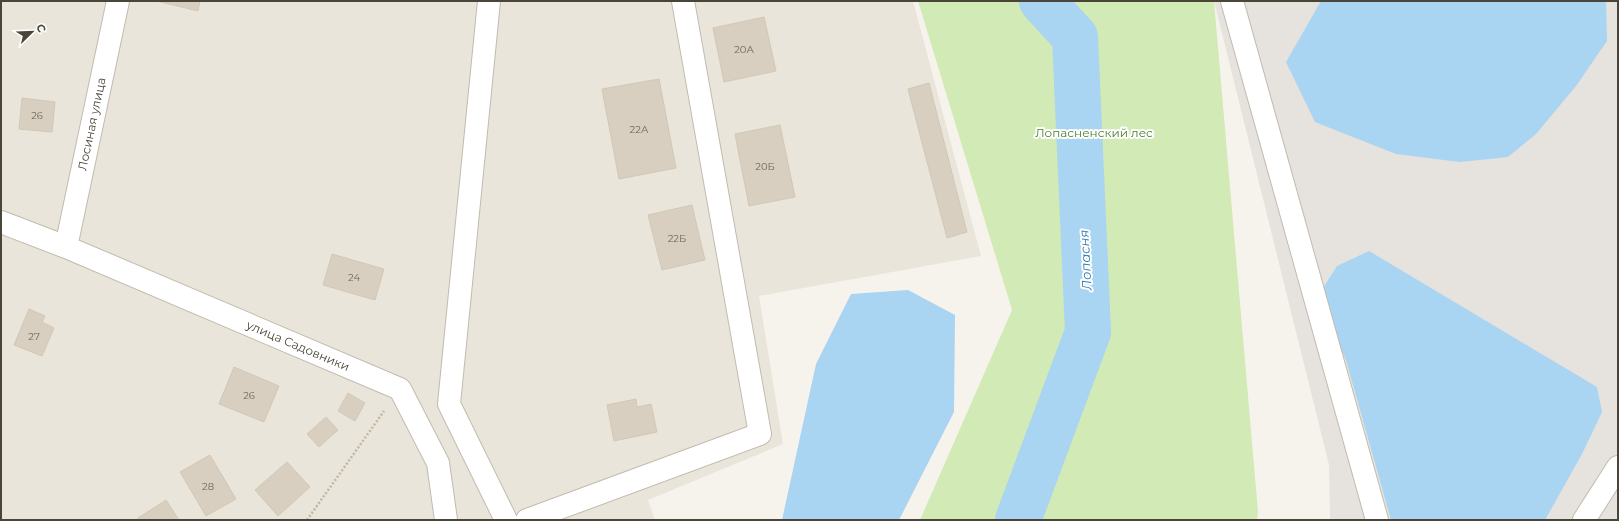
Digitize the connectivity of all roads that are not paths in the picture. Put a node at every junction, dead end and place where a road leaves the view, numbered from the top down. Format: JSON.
{"nodes":[{"id":1,"x":118,"y":1,"type":"edge"},
{"id":2,"x":490,"y":1,"type":"edge"},
{"id":3,"x":683,"y":1,"type":"edge"},
{"id":4,"x":1232,"y":1,"type":"edge"},
{"id":5,"x":1,"y":222,"type":"edge"},
{"id":6,"x":66,"y":247,"type":"junction"},
{"id":7,"x":1618,"y":467,"type":"edge"},
{"id":8,"x":446,"y":520,"type":"edge"},
{"id":9,"x":506,"y":520,"type":"edge"},
{"id":10,"x":527,"y":520,"type":"edge"},
{"id":11,"x":1377,"y":520,"type":"edge"},
{"id":12,"x":1584,"y":520,"type":"edge"}],
"edges":[{"from":1,"to":6,"type":"street","name":"Лосиная улица"},
{"from":2,"to":9,"type":"street"},
{"from":3,"to":10,"type":"street"},
{"from":4,"to":11,"type":"street"},
{"from":5,"to":6,"type":"street","name":"улица Садовники"},
{"from":6,"to":8,"type":"street","name":"улица Садовники"},
{"from":7,"to":12,"type":"street"}]}
